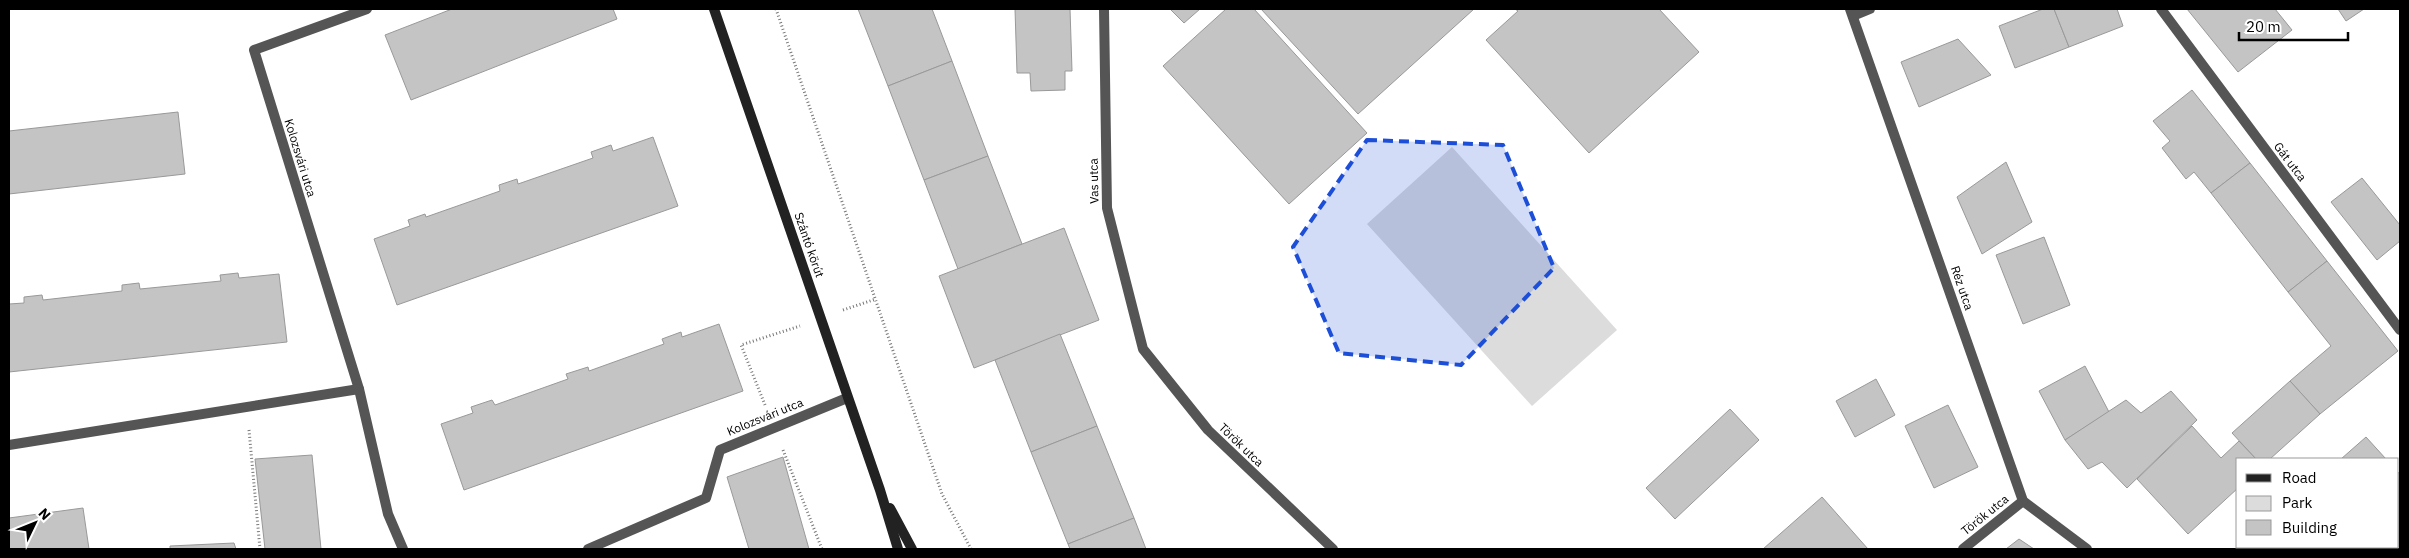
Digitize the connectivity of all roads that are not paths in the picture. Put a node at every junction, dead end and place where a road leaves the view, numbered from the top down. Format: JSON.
{"nodes":[{"id":1,"x":367,"y":9,"type":"edge"},
{"id":2,"x":714,"y":9,"type":"edge"},
{"id":3,"x":1104,"y":9,"type":"edge"},
{"id":4,"x":1870,"y":9,"type":"edge"},
{"id":5,"x":2161,"y":9,"type":"edge"},
{"id":6,"x":1852,"y":12,"type":"edge"},
{"id":7,"x":2400,"y":330,"type":"edge"},
{"id":8,"x":1143,"y":348,"type":"joint"},
{"id":9,"x":359,"y":389,"type":"junction"},
{"id":10,"x":847,"y":398,"type":"junction"},
{"id":11,"x":9,"y":445,"type":"edge"},
{"id":12,"x":880,"y":490,"type":"junction"},
{"id":13,"x":2023,"y":500,"type":"junction"},
{"id":14,"x":403,"y":549,"type":"edge"},
{"id":15,"x":588,"y":549,"type":"edge"},
{"id":16,"x":898,"y":549,"type":"edge"},
{"id":17,"x":912,"y":549,"type":"edge"},
{"id":18,"x":1333,"y":549,"type":"edge"},
{"id":19,"x":1963,"y":549,"type":"edge"},
{"id":20,"x":2087,"y":549,"type":"edge"}],
"edges":[{"from":1,"to":9,"type":"street","name":"Kolozsvári utca"},
{"from":2,"to":10,"type":"street","name":"Szántó körút"},
{"from":3,"to":8,"type":"street","name":"Vas utca"},
{"from":4,"to":6,"type":"street"},
{"from":5,"to":7,"type":"street","name":"Gát utca"},
{"from":6,"to":13,"type":"street","name":"Réz utca"},
{"from":8,"to":18,"type":"street","name":"Török utca"},
{"from":9,"to":11,"type":"street"},
{"from":9,"to":14,"type":"street","name":"Kolozsvári utca"},
{"from":10,"to":12,"type":"street","name":"Szántó körút"},
{"from":10,"to":15,"type":"street","name":"Kolozsvári utca"},
{"from":12,"to":16,"type":"street","name":"Szántó körút"},
{"from":12,"to":17,"type":"street","name":"Szántó körút"},
{"from":13,"to":19,"type":"street","name":"Török utca"},
{"from":13,"to":20,"type":"street"}]}
